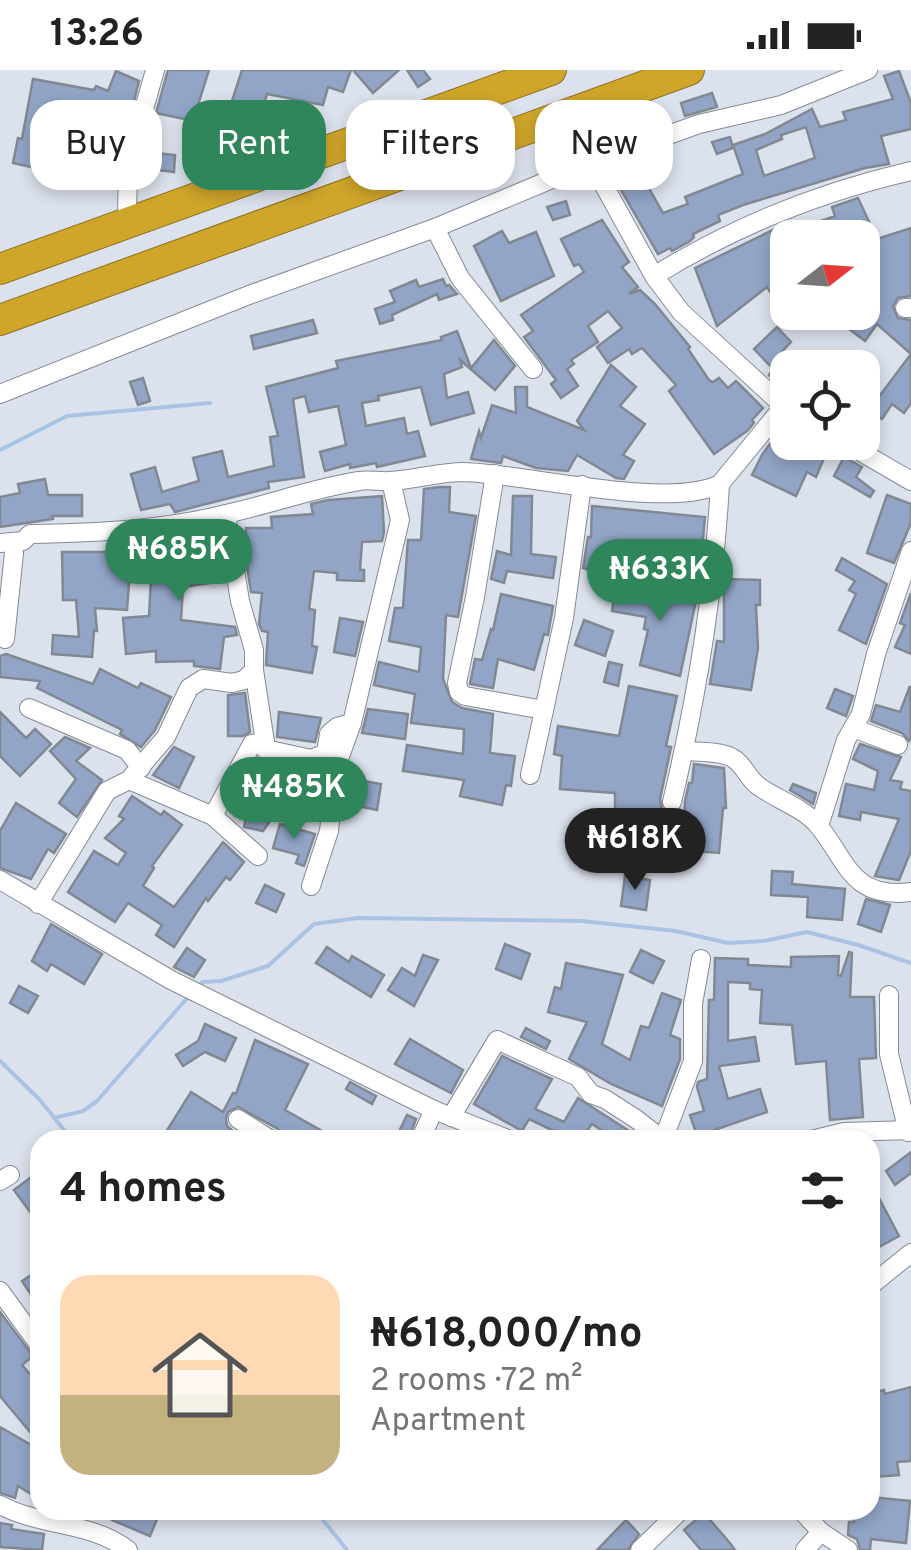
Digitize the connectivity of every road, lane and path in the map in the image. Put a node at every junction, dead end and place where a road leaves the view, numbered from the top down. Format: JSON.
{"nodes":[{"id":1,"x":155,"y":70,"type":"edge"},
{"id":2,"x":551,"y":70,"type":"edge"},
{"id":3,"x":689,"y":70,"type":"edge"},
{"id":4,"x":868,"y":70,"type":"edge"},
{"id":5,"x":606,"y":100,"type":"edge"},
{"id":6,"x":535,"y":126,"type":"edge"},
{"id":7,"x":673,"y":133,"type":"edge"},
{"id":8,"x":911,"y":171,"type":"edge"},
{"id":9,"x":535,"y":186,"type":"edge"},
{"id":10,"x":605,"y":190,"type":"edge"},
{"id":11,"x":128,"y":223,"type":"junction"},
{"id":12,"x":435,"y":228,"type":"junction"},
{"id":13,"x":0,"y":269,"type":"edge"},
{"id":14,"x":654,"y":276,"type":"junction"},
{"id":15,"x":0,"y":320,"type":"edge"},
{"id":16,"x":533,"y":369,"type":"dead end"},
{"id":17,"x":0,"y":394,"type":"edge"},
{"id":18,"x":770,"y":395,"type":"edge"},
{"id":19,"x":770,"y":426,"type":"edge"},
{"id":20,"x":875,"y":460,"type":"edge"},
{"id":21,"x":495,"y":474,"type":"junction"},
{"id":22,"x":391,"y":481,"type":"junction"},
{"id":23,"x":911,"y":481,"type":"edge"},
{"id":24,"x":720,"y":484,"type":"junction"},
{"id":25,"x":582,"y":485,"type":"junction"},
{"id":26,"x":226,"y":514,"type":"junction"},
{"id":27,"x":6,"y":543,"type":"edge"},
{"id":28,"x":911,"y":551,"type":"edge"},
{"id":29,"x":5,"y":639,"type":"dead end"},
{"id":30,"x":254,"y":670,"type":"junction"},
{"id":31,"x":30,"y":708,"type":"dead end"},
{"id":32,"x":544,"y":710,"type":"junction"},
{"id":33,"x":352,"y":723,"type":"junction"},
{"id":34,"x":853,"y":728,"type":"junction"},
{"id":35,"x":264,"y":742,"type":"junction"},
{"id":36,"x":898,"y":745,"type":"dead end"},
{"id":37,"x":684,"y":751,"type":"junction"},
{"id":38,"x":135,"y":774,"type":"junction"},
{"id":39,"x":530,"y":776,"type":"dead end"},
{"id":40,"x":672,"y":802,"type":"dead end"},
{"id":41,"x":213,"y":816,"type":"junction"},
{"id":42,"x":819,"y":826,"type":"junction"},
{"id":43,"x":258,"y":856,"type":"dead end"},
{"id":44,"x":0,"y":880,"type":"edge"},
{"id":45,"x":311,"y":886,"type":"dead end"},
{"id":46,"x":911,"y":892,"type":"edge"},
{"id":47,"x":38,"y":904,"type":"junction"},
{"id":48,"x":701,"y":959,"type":"dead end"},
{"id":49,"x":890,"y":995,"type":"dead end"},
{"id":50,"x":443,"y":1114,"type":"junction"},
{"id":51,"x":238,"y":1119,"type":"dead end"},
{"id":52,"x":255,"y":1130,"type":"edge"},
{"id":53,"x":429,"y":1130,"type":"edge"},
{"id":54,"x":484,"y":1130,"type":"edge"},
{"id":55,"x":649,"y":1130,"type":"edge"},
{"id":56,"x":667,"y":1130,"type":"edge"},
{"id":57,"x":880,"y":1131,"type":"edge"},
{"id":58,"x":910,"y":1131,"type":"edge"},
{"id":59,"x":911,"y":1252,"type":"edge"},
{"id":60,"x":880,"y":1278,"type":"edge"},
{"id":61,"x":0,"y":1291,"type":"edge"},
{"id":62,"x":30,"y":1332,"type":"edge"},
{"id":63,"x":0,"y":1505,"type":"edge"},
{"id":64,"x":30,"y":1515,"type":"edge"},
{"id":65,"x":51,"y":1520,"type":"edge"},
{"id":66,"x":670,"y":1520,"type":"edge"},
{"id":67,"x":810,"y":1520,"type":"edge"},
{"id":68,"x":821,"y":1532,"type":"junction"},
{"id":69,"x":128,"y":1550,"type":"edge"},
{"id":70,"x":640,"y":1550,"type":"edge"},
{"id":71,"x":805,"y":1550,"type":"edge"},
{"id":72,"x":848,"y":1550,"type":"edge"}],
"edges":[{"from":1,"to":11,"type":"street"},
{"from":2,"to":11,"type":"highway"},
{"from":3,"to":5,"type":"highway"},
{"from":4,"to":7,"type":"street"},
{"from":6,"to":15,"type":"highway"},
{"from":8,"to":14,"type":"street"},
{"from":9,"to":12,"type":"street"},
{"from":10,"to":14,"type":"street"},
{"from":11,"to":13,"type":"highway"},
{"from":12,"to":16,"type":"street"},
{"from":12,"to":17,"type":"street"},
{"from":14,"to":18,"type":"street"},
{"from":19,"to":24,"type":"street"},
{"from":20,"to":23,"type":"street"},
{"from":21,"to":22,"type":"street"},
{"from":21,"to":25,"type":"street"},
{"from":21,"to":32,"type":"street"},
{"from":22,"to":26,"type":"street"},
{"from":22,"to":33,"type":"street"},
{"from":24,"to":25,"type":"street"},
{"from":24,"to":37,"type":"street"},
{"from":25,"to":32,"type":"street"},
{"from":26,"to":27,"type":"street"},
{"from":26,"to":30,"type":"street"},
{"from":27,"to":29,"type":"street"},
{"from":28,"to":34,"type":"street"},
{"from":30,"to":35,"type":"street"},
{"from":30,"to":38,"type":"street"},
{"from":31,"to":38,"type":"street"},
{"from":32,"to":39,"type":"street"},
{"from":33,"to":35,"type":"street"},
{"from":33,"to":45,"type":"street"},
{"from":34,"to":36,"type":"street"},
{"from":34,"to":42,"type":"street"},
{"from":35,"to":41,"type":"street"},
{"from":37,"to":40,"type":"street"},
{"from":37,"to":42,"type":"street"},
{"from":38,"to":41,"type":"street"},
{"from":38,"to":47,"type":"street"},
{"from":41,"to":43,"type":"street"},
{"from":42,"to":46,"type":"street"},
{"from":44,"to":47,"type":"street"},
{"from":47,"to":50,"type":"street"},
{"from":48,"to":56,"type":"street"},
{"from":49,"to":58,"type":"street"},
{"from":50,"to":53,"type":"street"},
{"from":50,"to":54,"type":"street"},
{"from":50,"to":55,"type":"street"},
{"from":51,"to":52,"type":"street"},
{"from":57,"to":58,"type":"street"},
{"from":59,"to":60,"type":"street"},
{"from":61,"to":62,"type":"street"},
{"from":63,"to":64,"type":"street"},
{"from":65,"to":69,"type":"street"},
{"from":66,"to":70,"type":"street"},
{"from":67,"to":68,"type":"street"},
{"from":68,"to":71,"type":"street"},
{"from":68,"to":72,"type":"street"}]}
